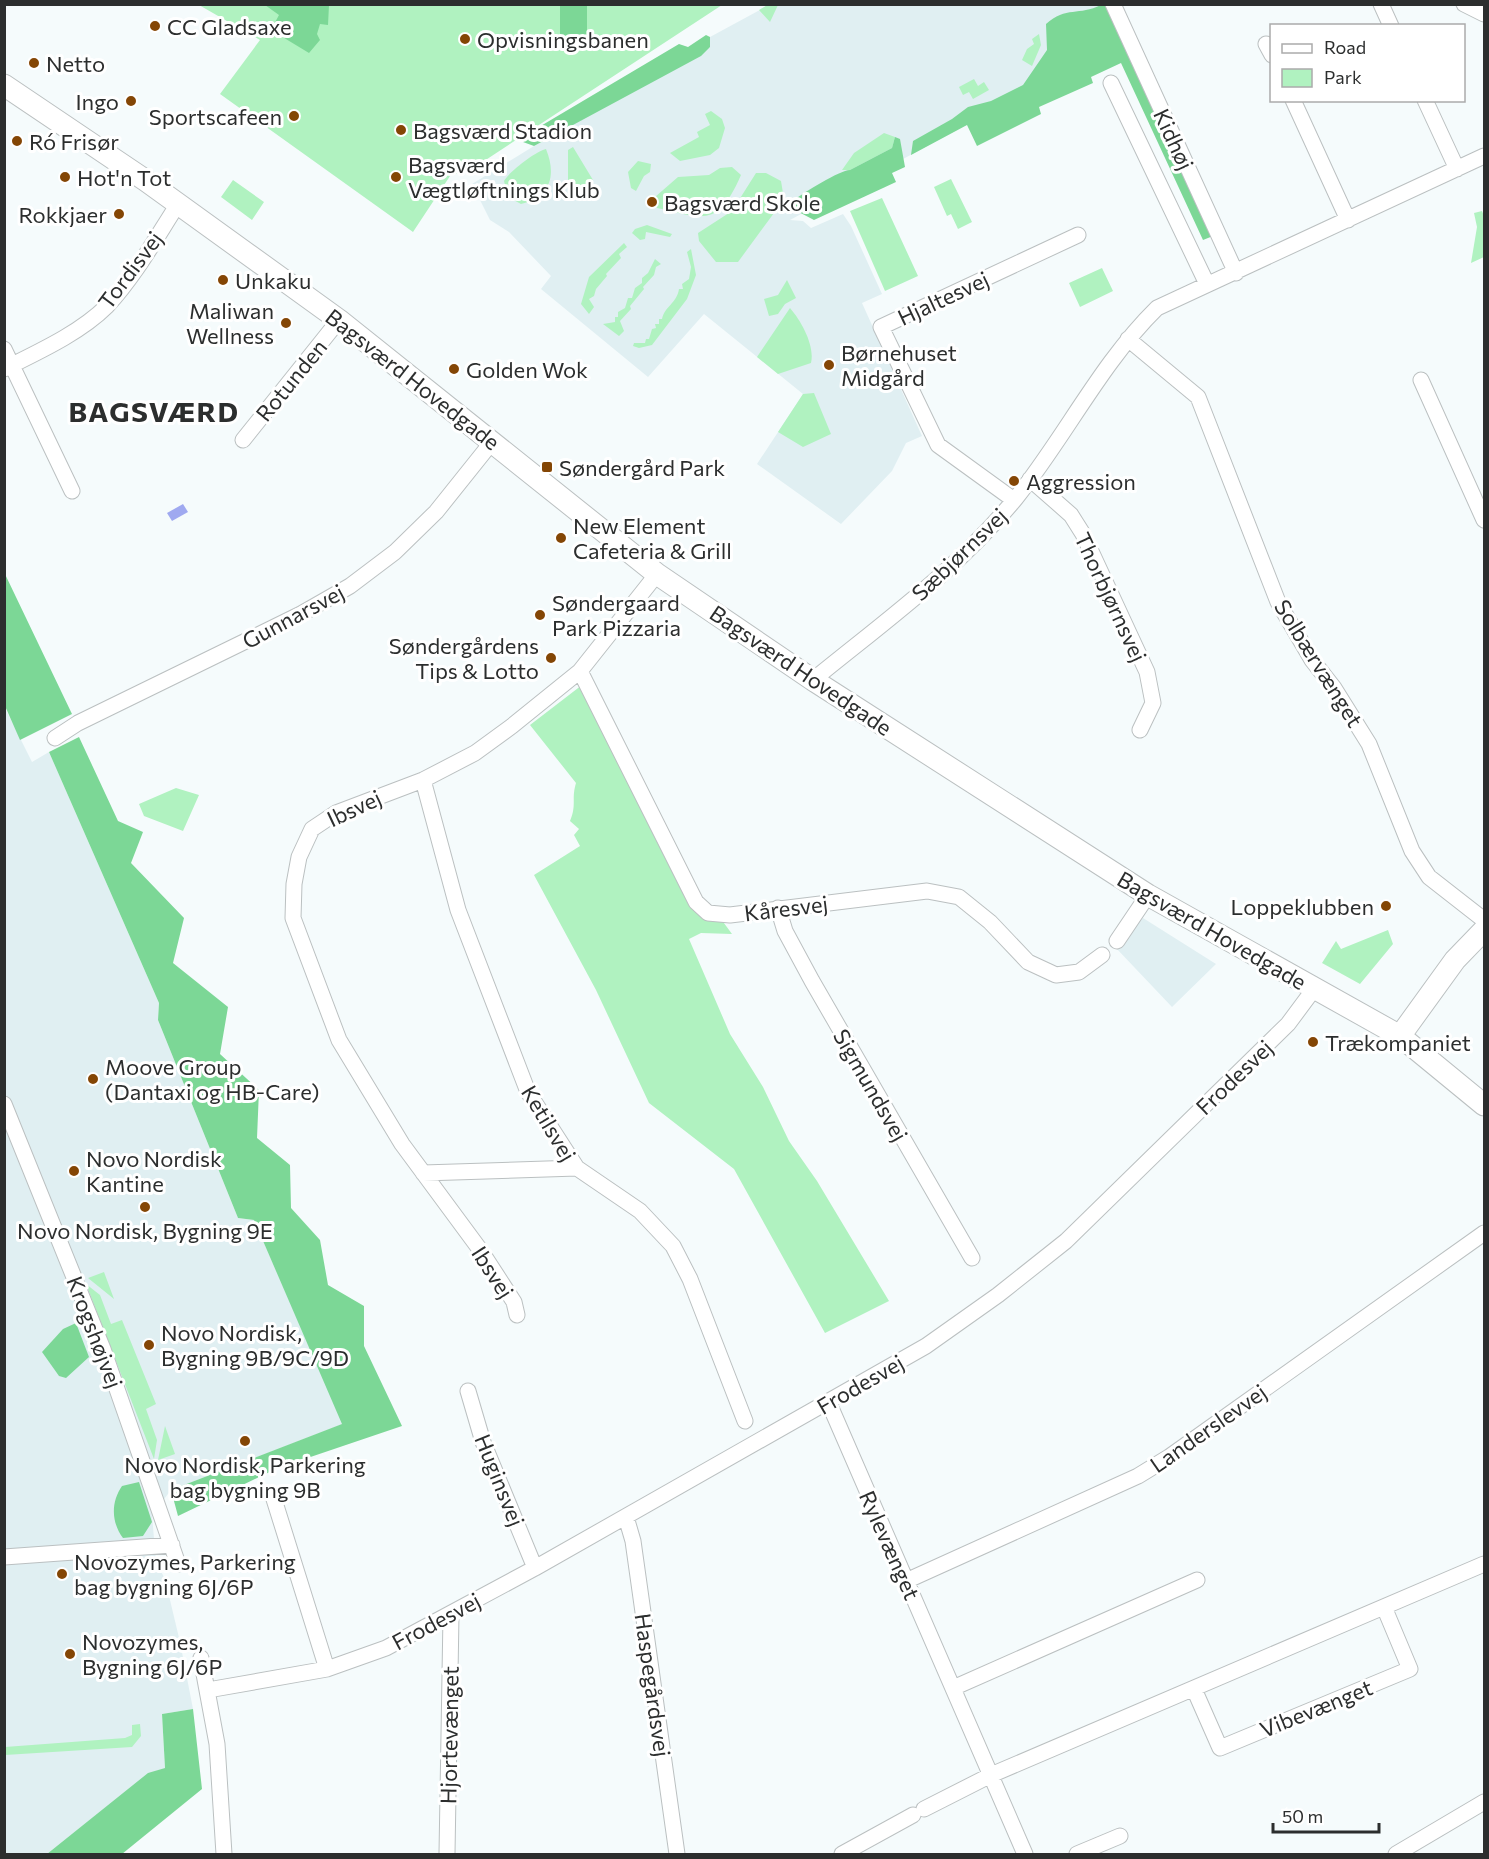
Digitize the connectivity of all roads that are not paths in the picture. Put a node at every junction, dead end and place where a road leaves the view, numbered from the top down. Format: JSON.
{"nodes":[{"id":1,"x":1113,"y":4,"type":"edge"},
{"id":2,"x":1381,"y":4,"type":"edge"},
{"id":3,"x":1464,"y":4,"type":"edge"},
{"id":4,"x":1485,"y":14,"type":"edge"},
{"id":5,"x":1390,"y":24,"type":"edge"},
{"id":6,"x":1111,"y":83,"type":"dead end"},
{"id":7,"x":4,"y":85,"type":"edge"},
{"id":8,"x":1294,"y":102,"type":"edge"},
{"id":9,"x":1426,"y":102,"type":"edge"},
{"id":10,"x":1485,"y":156,"type":"edge"},
{"id":11,"x":1457,"y":169,"type":"junction"},
{"id":12,"x":178,"y":204,"type":"junction"},
{"id":13,"x":1348,"y":220,"type":"junction"},
{"id":14,"x":1078,"y":235,"type":"dead end"},
{"id":15,"x":1236,"y":273,"type":"junction"},
{"id":16,"x":1207,"y":284,"type":"junction"},
{"id":17,"x":339,"y":320,"type":"junction"},
{"id":18,"x":1128,"y":339,"type":"junction"},
{"id":19,"x":4,"y":349,"type":"edge"},
{"id":20,"x":8,"y":367,"type":"edge"},
{"id":21,"x":1421,"y":380,"type":"dead end"},
{"id":22,"x":243,"y":440,"type":"dead end"},
{"id":23,"x":492,"y":442,"type":"junction"},
{"id":24,"x":1030,"y":479,"type":"junction"},
{"id":25,"x":72,"y":491,"type":"dead end"},
{"id":26,"x":1014,"y":500,"type":"junction"},
{"id":27,"x":1485,"y":520,"type":"edge"},
{"id":28,"x":657,"y":574,"type":"junction"},
{"id":29,"x":580,"y":671,"type":"junction"},
{"id":30,"x":813,"y":680,"type":"junction"},
{"id":31,"x":1140,"y":730,"type":"dead end"},
{"id":32,"x":55,"y":738,"type":"dead end"},
{"id":33,"x":423,"y":780,"type":"junction"},
{"id":34,"x":1148,"y":895,"type":"junction"},
{"id":35,"x":778,"y":908,"type":"junction"},
{"id":36,"x":1485,"y":920,"type":"edge"},
{"id":37,"x":1485,"y":930,"type":"edge"},
{"id":38,"x":1117,"y":941,"type":"dead end"},
{"id":39,"x":1102,"y":955,"type":"dead end"},
{"id":40,"x":1314,"y":988,"type":"junction"},
{"id":41,"x":1400,"y":1036,"type":"junction"},
{"id":42,"x":4,"y":1104,"type":"edge"},
{"id":43,"x":1485,"y":1105,"type":"edge"},
{"id":44,"x":577,"y":1168,"type":"junction"},
{"id":45,"x":423,"y":1173,"type":"junction"},
{"id":46,"x":1485,"y":1233,"type":"edge"},
{"id":47,"x":972,"y":1258,"type":"dead end"},
{"id":48,"x":517,"y":1315,"type":"dead end"},
{"id":49,"x":468,"y":1391,"type":"dead end"},
{"id":50,"x":828,"y":1401,"type":"junction"},
{"id":51,"x":745,"y":1421,"type":"dead end"},
{"id":52,"x":273,"y":1496,"type":"dead end"},
{"id":53,"x":626,"y":1517,"type":"junction"},
{"id":54,"x":172,"y":1545,"type":"junction"},
{"id":55,"x":4,"y":1557,"type":"edge"},
{"id":56,"x":178,"y":1564,"type":"dead end"},
{"id":57,"x":1485,"y":1564,"type":"edge"},
{"id":58,"x":535,"y":1568,"type":"junction"},
{"id":59,"x":1197,"y":1580,"type":"dead end"},
{"id":60,"x":906,"y":1581,"type":"junction"},
{"id":61,"x":1384,"y":1607,"type":"junction"},
{"id":62,"x":451,"y":1615,"type":"junction"},
{"id":63,"x":201,"y":1658,"type":"dead end"},
{"id":64,"x":327,"y":1669,"type":"junction"},
{"id":65,"x":953,"y":1688,"type":"junction"},
{"id":66,"x":1194,"y":1689,"type":"junction"},
{"id":67,"x":208,"y":1690,"type":"junction"},
{"id":68,"x":991,"y":1775,"type":"junction"},
{"id":69,"x":1485,"y":1802,"type":"edge"},
{"id":70,"x":1120,"y":1836,"type":"dead end"},
{"id":71,"x":224,"y":1854,"type":"edge"},
{"id":72,"x":447,"y":1854,"type":"edge"},
{"id":73,"x":677,"y":1854,"type":"edge"},
{"id":74,"x":842,"y":1854,"type":"edge"},
{"id":75,"x":1025,"y":1854,"type":"edge"},
{"id":76,"x":1077,"y":1854,"type":"edge"},
{"id":77,"x":1396,"y":1854,"type":"edge"}],
"edges":[{"from":1,"to":15,"type":"street","name":"Kidhøj"},
{"from":2,"to":5,"type":"street"},
{"from":3,"to":4,"type":"street"},
{"from":6,"to":16,"type":"street"},
{"from":7,"to":12,"type":"street","name":"Bagsværd Hovedgade"},
{"from":8,"to":13,"type":"street"},
{"from":9,"to":11,"type":"street"},
{"from":10,"to":11,"type":"street","name":"Sæbjørnsvej"},
{"from":11,"to":13,"type":"street","name":"Sæbjørnsvej"},
{"from":12,"to":17,"type":"street","name":"Bagsværd Hovedgade"},
{"from":12,"to":20,"type":"street","name":"Tordisvej"},
{"from":13,"to":15,"type":"street","name":"Sæbjørnsvej"},
{"from":14,"to":26,"type":"street","name":"Hjaltesvej"},
{"from":15,"to":16,"type":"street","name":"Sæbjørnsvej"},
{"from":16,"to":18,"type":"street","name":"Sæbjørnsvej"},
{"from":17,"to":22,"type":"street","name":"Rotunden"},
{"from":17,"to":23,"type":"street","name":"Bagsværd Hovedgade"},
{"from":18,"to":24,"type":"street","name":"Sæbjørnsvej"},
{"from":18,"to":36,"type":"street","name":"Solbærvænget"},
{"from":19,"to":20,"type":"street"},
{"from":20,"to":25,"type":"street"},
{"from":21,"to":27,"type":"street"},
{"from":23,"to":28,"type":"street","name":"Bagsværd Hovedgade"},
{"from":23,"to":32,"type":"street","name":"Gunnarsvej"},
{"from":24,"to":26,"type":"street","name":"Sæbjørnsvej"},
{"from":24,"to":31,"type":"street","name":"Thorbjørnsvej"},
{"from":26,"to":30,"type":"street","name":"Sæbjørnsvej"},
{"from":28,"to":29,"type":"street","name":"Ibsvej"},
{"from":28,"to":30,"type":"street","name":"Bagsværd Hovedgade"},
{"from":29,"to":33,"type":"street","name":"Ibsvej"},
{"from":29,"to":35,"type":"street","name":"Kåresvej"},
{"from":30,"to":34,"type":"street","name":"Bagsværd Hovedgade"},
{"from":33,"to":44,"type":"street","name":"Ketilsvej"},
{"from":33,"to":45,"type":"street","name":"Ibsvej"},
{"from":34,"to":38,"type":"street"},
{"from":34,"to":40,"type":"street","name":"Bagsværd Hovedgade"},
{"from":35,"to":39,"type":"street","name":"Kåresvej"},
{"from":35,"to":47,"type":"street","name":"Sigmundsvej"},
{"from":37,"to":41,"type":"street"},
{"from":40,"to":41,"type":"street","name":"Bagsværd Hovedgade"},
{"from":40,"to":50,"type":"street","name":"Frodesvej"},
{"from":41,"to":43,"type":"street","name":"Bagsværd Hovedgade"},
{"from":42,"to":54,"type":"street","name":"Krogshøjvej"},
{"from":44,"to":45,"type":"street"},
{"from":44,"to":51,"type":"street","name":"Ketilsvej"},
{"from":45,"to":48,"type":"street","name":"Ibsvej"},
{"from":46,"to":60,"type":"street","name":"Landerslevvej"},
{"from":49,"to":58,"type":"street","name":"Huginsvej"},
{"from":50,"to":53,"type":"street","name":"Frodesvej"},
{"from":50,"to":60,"type":"street","name":"Rylevænget"},
{"from":52,"to":64,"type":"street"},
{"from":53,"to":58,"type":"street","name":"Frodesvej"},
{"from":53,"to":73,"type":"street","name":"Haspegårdsvej"},
{"from":54,"to":55,"type":"street"},
{"from":54,"to":56,"type":"street","name":"Krogshøjvej"},
{"from":57,"to":61,"type":"street"},
{"from":58,"to":62,"type":"street","name":"Frodesvej"},
{"from":59,"to":65,"type":"street"},
{"from":60,"to":65,"type":"street","name":"Rylevænget"},
{"from":61,"to":66,"type":"street"},
{"from":61,"to":66,"type":"street","name":"Vibevænget"},
{"from":62,"to":64,"type":"street","name":"Frodesvej"},
{"from":62,"to":72,"type":"street","name":"Hjortevænget"},
{"from":63,"to":67,"type":"street"},
{"from":64,"to":67,"type":"street","name":"Frodesvej"},
{"from":65,"to":68,"type":"street","name":"Rylevænget"},
{"from":66,"to":68,"type":"street"},
{"from":67,"to":71,"type":"street"},
{"from":68,"to":74,"type":"street"},
{"from":68,"to":75,"type":"street","name":"Rylevænget"},
{"from":69,"to":77,"type":"street"},
{"from":70,"to":76,"type":"street"}]}
